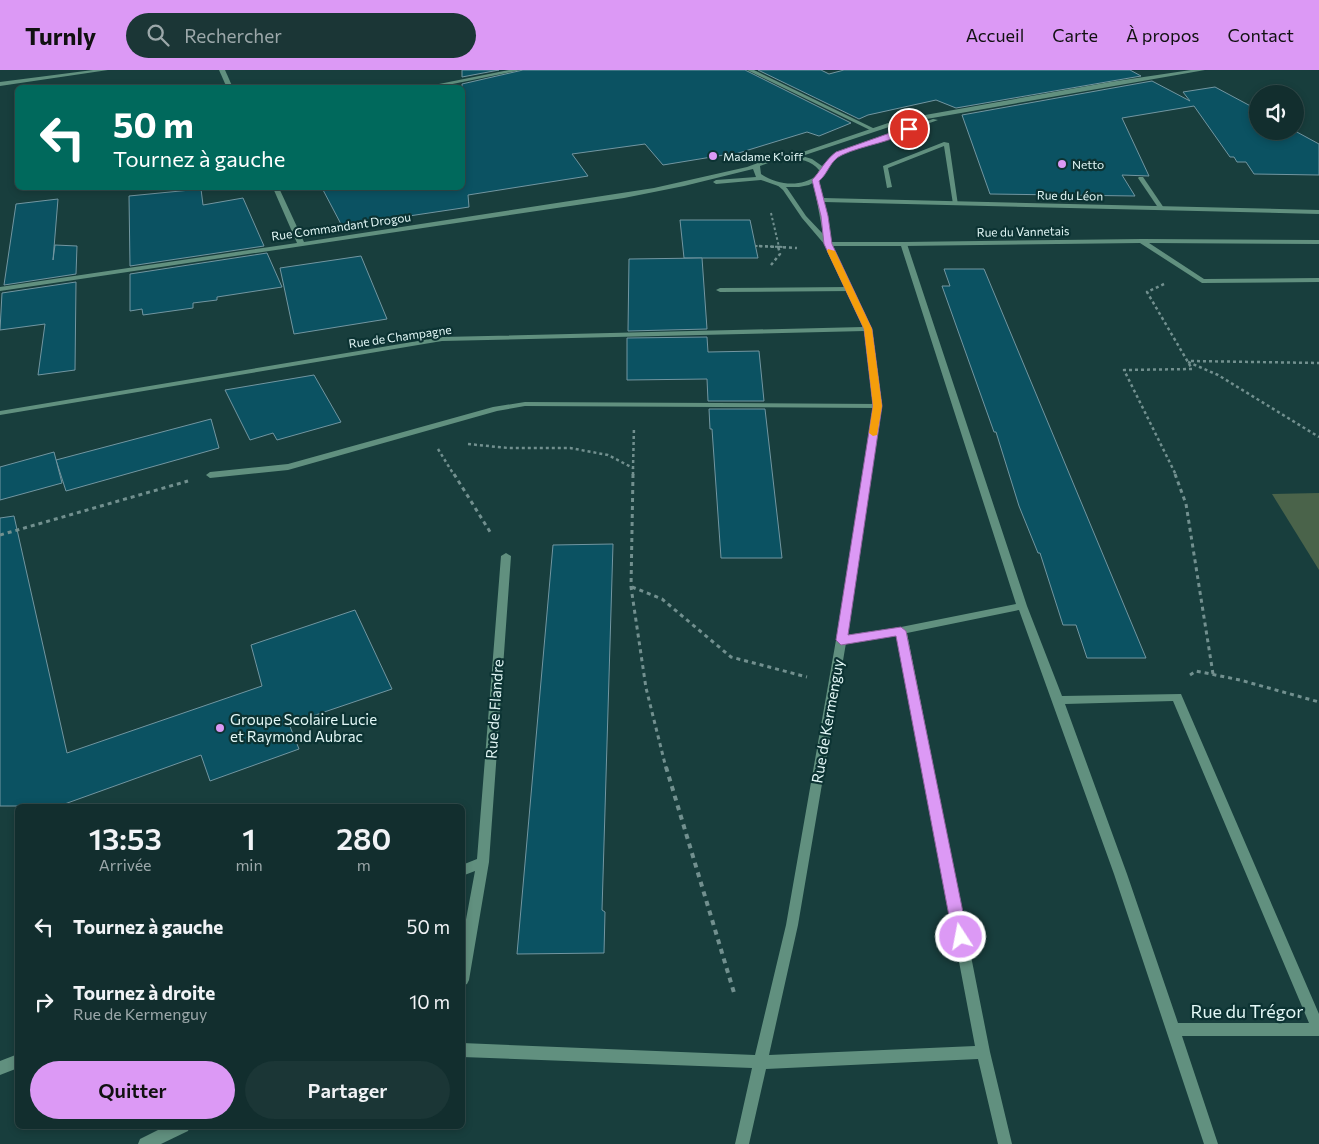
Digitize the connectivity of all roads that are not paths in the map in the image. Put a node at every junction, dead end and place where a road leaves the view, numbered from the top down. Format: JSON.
{"nodes":[{"id":1,"x":52,"y":70,"type":"edge"},
{"id":2,"x":105,"y":70,"type":"edge"},
{"id":3,"x":222,"y":70,"type":"edge"},
{"id":4,"x":518,"y":70,"type":"edge"},
{"id":5,"x":750,"y":70,"type":"edge"},
{"id":6,"x":1202,"y":70,"type":"edge"},
{"id":7,"x":53,"y":77,"type":"junction"},
{"id":8,"x":0,"y":84,"type":"edge"},
{"id":9,"x":229,"y":85,"type":"edge"},
{"id":10,"x":436,"y":85,"type":"edge"},
{"id":11,"x":960,"y":111,"type":"junction"},
{"id":12,"x":872,"y":129,"type":"junction"},
{"id":13,"x":792,"y":157,"type":"junction"},
{"id":14,"x":758,"y":165,"type":"junction"},
{"id":15,"x":822,"y":170,"type":"junction"},
{"id":16,"x":762,"y":178,"type":"junction"},
{"id":17,"x":1141,"y":178,"type":"dead end"},
{"id":18,"x":816,"y":180,"type":"junction"},
{"id":19,"x":779,"y":184,"type":"junction"},
{"id":20,"x":685,"y":185,"type":"junction"},
{"id":21,"x":889,"y":187,"type":"dead end"},
{"id":22,"x":277,"y":190,"type":"edge"},
{"id":23,"x":821,"y":200,"type":"junction"},
{"id":24,"x":956,"y":204,"type":"junction"},
{"id":25,"x":1161,"y":208,"type":"junction"},
{"id":26,"x":1319,"y":212,"type":"edge"},
{"id":27,"x":1142,"y":241,"type":"junction"},
{"id":28,"x":1319,"y":242,"type":"edge"},
{"id":29,"x":301,"y":243,"type":"junction"},
{"id":30,"x":828,"y":244,"type":"junction"},
{"id":31,"x":904,"y":244,"type":"junction"},
{"id":32,"x":1319,"y":280,"type":"edge"},
{"id":33,"x":0,"y":289,"type":"edge"},
{"id":34,"x":849,"y":289,"type":"junction"},
{"id":35,"x":720,"y":290,"type":"dead end"},
{"id":36,"x":868,"y":329,"type":"junction"},
{"id":37,"x":878,"y":406,"type":"junction"},
{"id":38,"x":0,"y":413,"type":"edge"},
{"id":39,"x":210,"y":474,"type":"road end"},
{"id":40,"x":506,"y":556,"type":"road end"},
{"id":41,"x":1022,"y":606,"type":"junction"},
{"id":42,"x":901,"y":631,"type":"junction"},
{"id":43,"x":841,"y":640,"type":"junction"},
{"id":44,"x":1058,"y":700,"type":"junction"},
{"id":45,"x":483,"y":862,"type":"junction"},
{"id":46,"x":465,"y":870,"type":"edge"},
{"id":47,"x":465,"y":963,"type":"edge"},
{"id":48,"x":1174,"y":1029,"type":"junction"},
{"id":49,"x":1319,"y":1030,"type":"edge"},
{"id":50,"x":465,"y":1050,"type":"edge"},
{"id":51,"x":983,"y":1052,"type":"junction"},
{"id":52,"x":15,"y":1062,"type":"edge"},
{"id":53,"x":762,"y":1062,"type":"junction"},
{"id":54,"x":0,"y":1068,"type":"edge"},
{"id":55,"x":178,"y":1129,"type":"edge"},
{"id":56,"x":145,"y":1144,"type":"edge"},
{"id":57,"x":742,"y":1144,"type":"edge"},
{"id":58,"x":1005,"y":1144,"type":"edge"},
{"id":59,"x":1211,"y":1144,"type":"edge"}],
"edges":[{"from":1,"to":7,"type":"street"},
{"from":2,"to":7,"type":"street"},
{"from":3,"to":9,"type":"street"},
{"from":4,"to":10,"type":"street"},
{"from":5,"to":12,"type":"street"},
{"from":6,"to":11,"type":"street"},
{"from":7,"to":8,"type":"street"},
{"from":11,"to":12,"type":"street"},
{"from":11,"to":15,"type":"street"},
{"from":12,"to":13,"type":"street"},
{"from":13,"to":14,"type":"street","name":"Rue Commandant Drogou"},
{"from":13,"to":15,"type":"street"},
{"from":14,"to":16,"type":"street"},
{"from":14,"to":20,"type":"street","name":"Rue Commandant Drogou"},
{"from":15,"to":18,"type":"street"},
{"from":16,"to":19,"type":"street"},
{"from":16,"to":20,"type":"street","name":"Rue Commandant Drogou"},
{"from":17,"to":25,"type":"street"},
{"from":18,"to":19,"type":"street"},
{"from":18,"to":23,"type":"street","name":"Rue de Kermenguy"},
{"from":19,"to":30,"type":"street","name":"Rue de Kermenguy"},
{"from":20,"to":29,"type":"street","name":"Rue Commandant Drogou"},
{"from":21,"to":24,"type":"street"},
{"from":22,"to":29,"type":"street"},
{"from":23,"to":24,"type":"street","name":"Rue du Léon"},
{"from":23,"to":30,"type":"street","name":"Rue de Kermenguy"},
{"from":24,"to":25,"type":"street","name":"Rue du Léon"},
{"from":25,"to":26,"type":"street","name":"Rue du Léon"},
{"from":27,"to":28,"type":"street","name":"Rue du Vannetais"},
{"from":27,"to":31,"type":"street","name":"Rue du Vannetais"},
{"from":27,"to":32,"type":"street"},
{"from":29,"to":33,"type":"street","name":"Rue Commandant Drogou"},
{"from":30,"to":31,"type":"street","name":"Rue du Vannetais"},
{"from":30,"to":34,"type":"street","name":"Rue de Kermenguy"},
{"from":31,"to":41,"type":"street"},
{"from":34,"to":35,"type":"street"},
{"from":34,"to":36,"type":"street","name":"Rue de Kermenguy"},
{"from":36,"to":37,"type":"street","name":"Rue de Kermenguy"},
{"from":36,"to":38,"type":"street","name":"Rue de Champagne"},
{"from":37,"to":39,"type":"street"},
{"from":37,"to":43,"type":"street","name":"Rue de Kermenguy"},
{"from":40,"to":45,"type":"street","name":"Rue de Flandre"},
{"from":41,"to":42,"type":"street"},
{"from":41,"to":44,"type":"street"},
{"from":42,"to":43,"type":"street"},
{"from":42,"to":51,"type":"street"},
{"from":43,"to":53,"type":"street","name":"Rue de Kermenguy"},
{"from":44,"to":48,"type":"street"},
{"from":44,"to":49,"type":"street"},
{"from":45,"to":46,"type":"street"},
{"from":45,"to":47,"type":"street","name":"Rue de Flandre"},
{"from":48,"to":49,"type":"street","name":"Rue du Trégor"},
{"from":48,"to":59,"type":"street"},
{"from":50,"to":53,"type":"street"},
{"from":51,"to":53,"type":"street"},
{"from":51,"to":58,"type":"street"},
{"from":52,"to":54,"type":"street"},
{"from":53,"to":57,"type":"street","name":"Rue de Kermenguy"},
{"from":55,"to":56,"type":"street"}]}
